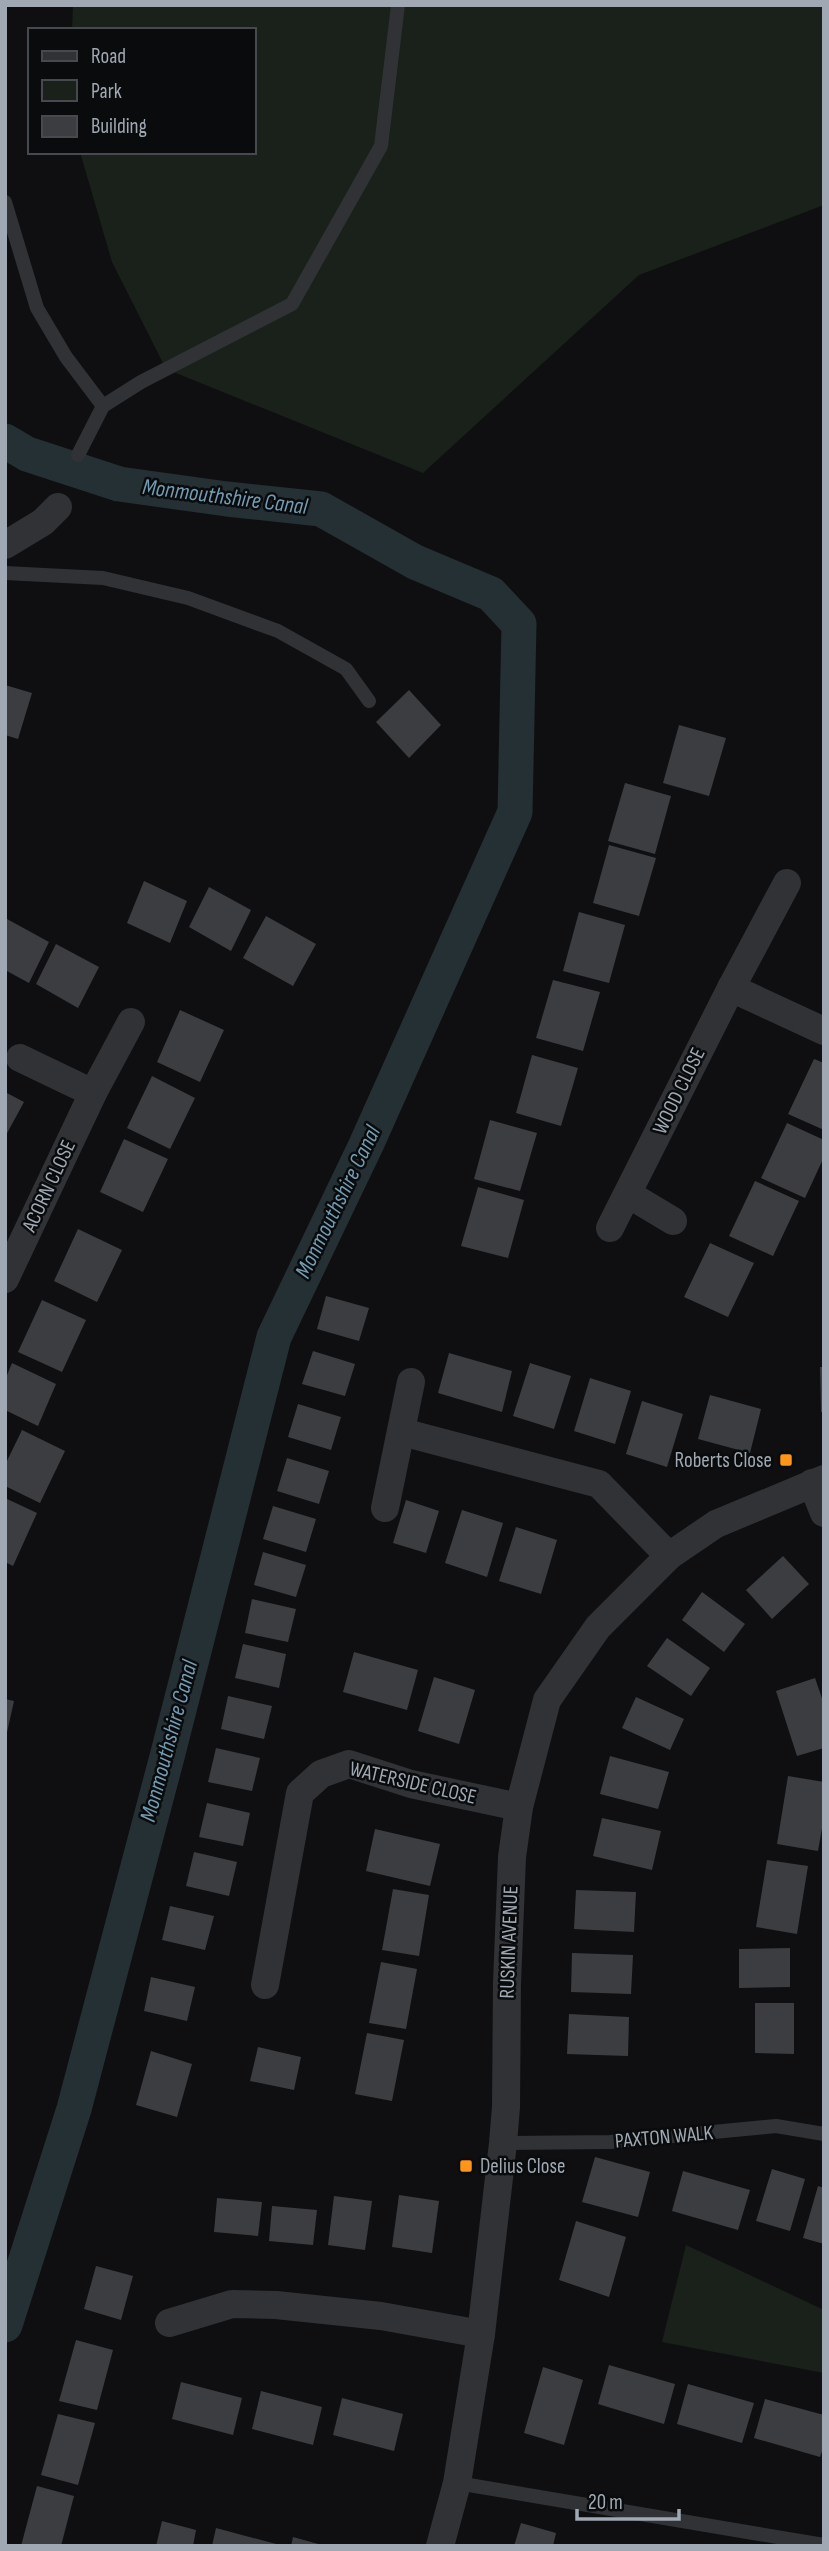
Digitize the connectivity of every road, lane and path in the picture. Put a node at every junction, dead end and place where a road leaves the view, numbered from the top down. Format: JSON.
{"nodes":[{"id":1,"x":398,"y":5,"type":"edge"},
{"id":2,"x":5,"y":202,"type":"edge"},
{"id":3,"x":103,"y":406,"type":"junction"},
{"id":4,"x":78,"y":455,"type":"dead end"},
{"id":5,"x":50,"y":515,"type":"dead end"},
{"id":6,"x":5,"y":545,"type":"edge"},
{"id":7,"x":5,"y":573,"type":"edge"},
{"id":8,"x":369,"y":701,"type":"dead end"},
{"id":9,"x":787,"y":883,"type":"dead end"},
{"id":10,"x":731,"y":988,"type":"junction"},
{"id":11,"x":131,"y":1022,"type":"dead end"},
{"id":12,"x":824,"y":1031,"type":"edge"},
{"id":13,"x":13,"y":1054,"type":"edge"},
{"id":14,"x":93,"y":1093,"type":"junction"},
{"id":15,"x":628,"y":1194,"type":"junction"},
{"id":16,"x":673,"y":1221,"type":"dead end"},
{"id":17,"x":610,"y":1228,"type":"dead end"},
{"id":18,"x":5,"y":1279,"type":"edge"},
{"id":19,"x":411,"y":1382,"type":"dead end"},
{"id":20,"x":402,"y":1432,"type":"junction"},
{"id":21,"x":818,"y":1481,"type":"edge"},
{"id":22,"x":385,"y":1508,"type":"dead end"},
{"id":23,"x":824,"y":1513,"type":"edge"},
{"id":24,"x":669,"y":1556,"type":"junction"},
{"id":25,"x":519,"y":1807,"type":"junction"},
{"id":26,"x":265,"y":1985,"type":"dead end"},
{"id":27,"x":824,"y":2134,"type":"edge"},
{"id":28,"x":503,"y":2143,"type":"junction"},
{"id":29,"x":169,"y":2323,"type":"dead end"},
{"id":30,"x":481,"y":2334,"type":"junction"},
{"id":31,"x":457,"y":2483,"type":"junction"},
{"id":32,"x":824,"y":2545,"type":"edge"},
{"id":33,"x":440,"y":2546,"type":"edge"}],
"edges":[{"from":1,"to":3,"type":"lane"},
{"from":2,"to":3,"type":"lane"},
{"from":3,"to":4,"type":"lane"},
{"from":5,"to":6,"type":"street"},
{"from":7,"to":8,"type":"lane"},
{"from":9,"to":10,"type":"street","name":"WOOD CLOSE"},
{"from":10,"to":12,"type":"street"},
{"from":10,"to":15,"type":"street","name":"WOOD CLOSE"},
{"from":11,"to":14,"type":"street","name":"ACORN CLOSE"},
{"from":13,"to":14,"type":"street"},
{"from":14,"to":18,"type":"street","name":"ACORN CLOSE"},
{"from":15,"to":16,"type":"street"},
{"from":15,"to":17,"type":"street","name":"WOOD CLOSE"},
{"from":19,"to":20,"type":"street"},
{"from":20,"to":22,"type":"street"},
{"from":20,"to":24,"type":"street"},
{"from":21,"to":23,"type":"street"},
{"from":21,"to":24,"type":"street","name":"RUSKIN AVENUE"},
{"from":24,"to":25,"type":"street","name":"RUSKIN AVENUE"},
{"from":25,"to":26,"type":"street","name":"WATERSIDE CLOSE"},
{"from":25,"to":28,"type":"street","name":"RUSKIN AVENUE"},
{"from":27,"to":28,"type":"lane","name":"PAXTON WALK"},
{"from":28,"to":30,"type":"street","name":"RUSKIN AVENUE"},
{"from":29,"to":30,"type":"street"},
{"from":30,"to":31,"type":"street","name":"RUSKIN AVENUE"},
{"from":31,"to":32,"type":"lane"},
{"from":31,"to":33,"type":"street","name":"RUSKIN AVENUE"}]}
